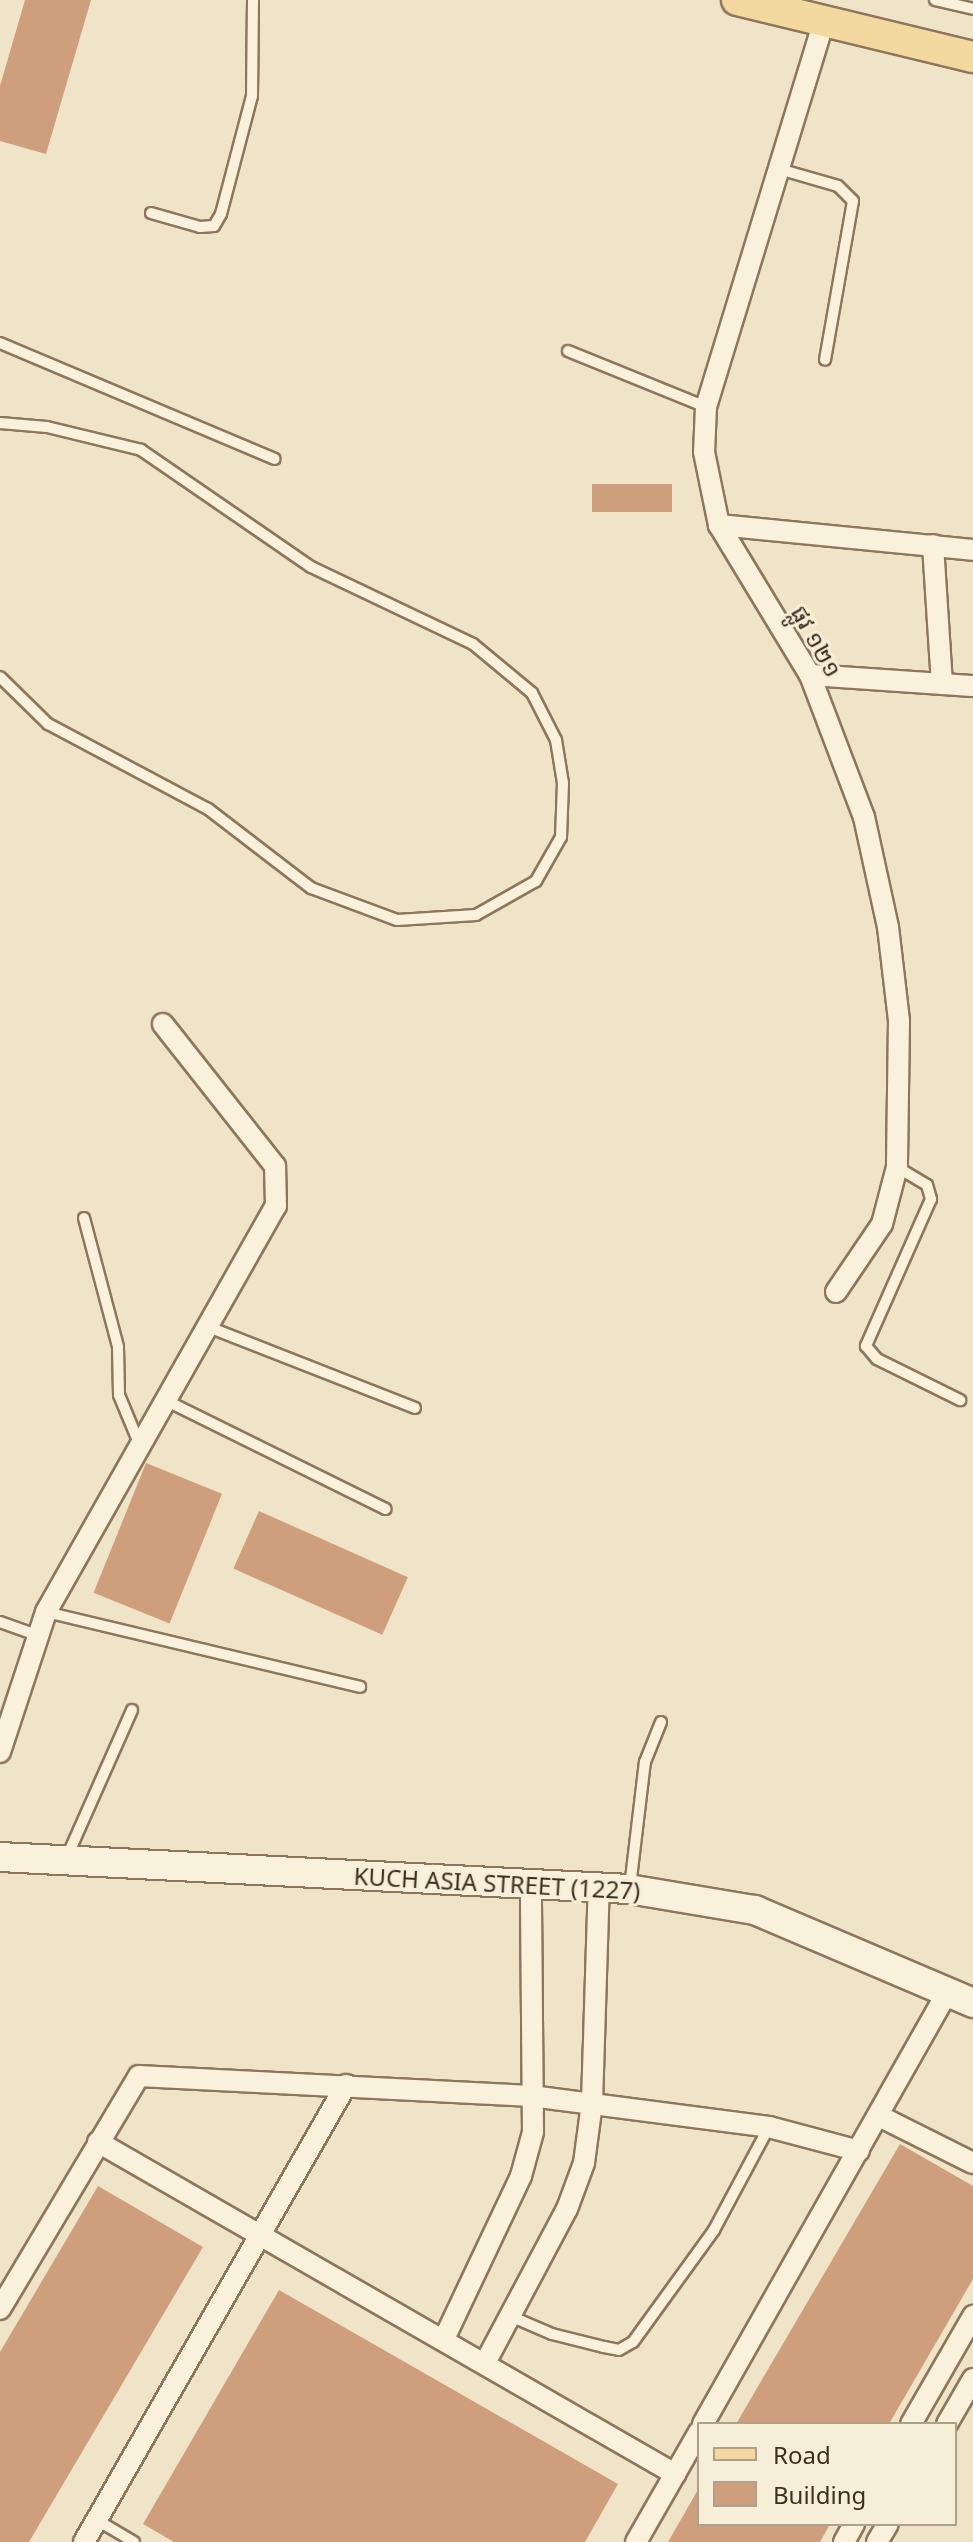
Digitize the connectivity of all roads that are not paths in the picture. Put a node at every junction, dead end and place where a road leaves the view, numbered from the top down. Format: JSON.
{"nodes":[{"id":1,"x":253,"y":0,"type":"edge"},
{"id":2,"x":737,"y":0,"type":"edge"},
{"id":3,"x":935,"y":0,"type":"edge"},
{"id":4,"x":973,"y":9,"type":"edge"},
{"id":5,"x":824,"y":21,"type":"junction"},
{"id":6,"x":973,"y":57,"type":"edge"},
{"id":7,"x":779,"y":169,"type":"junction"},
{"id":8,"x":151,"y":213,"type":"dead end"},
{"id":9,"x":0,"y":343,"type":"edge"},
{"id":10,"x":568,"y":351,"type":"dead end"},
{"id":11,"x":825,"y":360,"type":"dead end"},
{"id":12,"x":706,"y":407,"type":"junction"},
{"id":13,"x":0,"y":423,"type":"edge"},
{"id":14,"x":275,"y":459,"type":"dead end"},
{"id":15,"x":719,"y":525,"type":"junction"},
{"id":16,"x":933,"y":545,"type":"junction"},
{"id":17,"x":973,"y":550,"type":"edge"},
{"id":18,"x":810,"y":675,"type":"junction"},
{"id":19,"x":0,"y":677,"type":"edge"},
{"id":20,"x":942,"y":684,"type":"junction"},
{"id":21,"x":973,"y":686,"type":"edge"},
{"id":22,"x":163,"y":1024,"type":"dead end"},
{"id":23,"x":897,"y":1167,"type":"junction"},
{"id":24,"x":84,"y":1218,"type":"dead end"},
{"id":25,"x":836,"y":1292,"type":"dead end"},
{"id":26,"x":211,"y":1328,"type":"junction"},
{"id":27,"x":163,"y":1399,"type":"junction"},
{"id":28,"x":960,"y":1400,"type":"dead end"},
{"id":29,"x":415,"y":1408,"type":"dead end"},
{"id":30,"x":139,"y":1443,"type":"junction"},
{"id":31,"x":386,"y":1509,"type":"dead end"},
{"id":32,"x":46,"y":1612,"type":"junction"},
{"id":33,"x":0,"y":1622,"type":"edge"},
{"id":34,"x":39,"y":1636,"type":"junction"},
{"id":35,"x":360,"y":1687,"type":"dead end"},
{"id":36,"x":132,"y":1710,"type":"dead end"},
{"id":37,"x":661,"y":1722,"type":"dead end"},
{"id":38,"x":0,"y":1752,"type":"edge"},
{"id":39,"x":0,"y":1857,"type":"edge"},
{"id":40,"x":65,"y":1860,"type":"junction"},
{"id":41,"x":531,"y":1884,"type":"junction"},
{"id":42,"x":599,"y":1886,"type":"junction"},
{"id":43,"x":629,"y":1889,"type":"junction"},
{"id":44,"x":960,"y":1999,"type":"edge"},
{"id":45,"x":346,"y":2085,"type":"junction"},
{"id":46,"x":531,"y":2096,"type":"junction"},
{"id":47,"x":592,"y":2103,"type":"junction"},
{"id":48,"x":879,"y":2116,"type":"junction"},
{"id":49,"x":769,"y":2127,"type":"junction"},
{"id":50,"x":98,"y":2142,"type":"junction"},
{"id":51,"x":859,"y":2151,"type":"junction"},
{"id":52,"x":973,"y":2163,"type":"edge"},
{"id":53,"x":263,"y":2236,"type":"junction"},
{"id":54,"x":0,"y":2309,"type":"edge"},
{"id":55,"x":510,"y":2316,"type":"junction"},
{"id":56,"x":973,"y":2316,"type":"edge"},
{"id":57,"x":444,"y":2339,"type":"junction"},
{"id":58,"x":485,"y":2363,"type":"junction"},
{"id":59,"x":973,"y":2379,"type":"edge"},
{"id":60,"x":704,"y":2422,"type":"edge"},
{"id":61,"x":912,"y":2422,"type":"edge"},
{"id":62,"x":948,"y":2422,"type":"edge"},
{"id":63,"x":697,"y":2436,"type":"edge"},
{"id":64,"x":675,"y":2474,"type":"junction"},
{"id":65,"x":97,"y":2520,"type":"junction"},
{"id":66,"x":84,"y":2542,"type":"edge"},
{"id":67,"x":134,"y":2542,"type":"edge"},
{"id":68,"x":636,"y":2542,"type":"edge"}],
"edges":[{"from":1,"to":8,"type":"lane"},
{"from":2,"to":5,"type":"main road"},
{"from":3,"to":4,"type":"lane"},
{"from":5,"to":6,"type":"main road"},
{"from":5,"to":7,"type":"street","name":"ផ្លូវ ១២១"},
{"from":7,"to":11,"type":"lane"},
{"from":7,"to":12,"type":"street","name":"ផ្លូវ ១២១"},
{"from":9,"to":14,"type":"lane"},
{"from":10,"to":12,"type":"lane"},
{"from":12,"to":15,"type":"street","name":"ផ្លូវ ១២១"},
{"from":13,"to":19,"type":"lane"},
{"from":15,"to":16,"type":"street"},
{"from":15,"to":18,"type":"street","name":"ផ្លូវ ១២១"},
{"from":16,"to":17,"type":"street"},
{"from":16,"to":20,"type":"street"},
{"from":18,"to":20,"type":"street"},
{"from":18,"to":23,"type":"street","name":"ផ្លូវ ១២១"},
{"from":20,"to":21,"type":"street"},
{"from":22,"to":26,"type":"street"},
{"from":23,"to":25,"type":"street","name":"ផ្លូវ ១២១"},
{"from":23,"to":28,"type":"lane"},
{"from":24,"to":30,"type":"lane"},
{"from":26,"to":27,"type":"street"},
{"from":26,"to":29,"type":"lane"},
{"from":27,"to":30,"type":"street"},
{"from":27,"to":31,"type":"lane"},
{"from":30,"to":32,"type":"street"},
{"from":32,"to":34,"type":"street"},
{"from":32,"to":35,"type":"lane"},
{"from":33,"to":34,"type":"lane"},
{"from":34,"to":38,"type":"street"},
{"from":36,"to":40,"type":"lane"},
{"from":37,"to":43,"type":"lane"},
{"from":39,"to":40,"type":"street","name":"KUCH ASIA STREET (1227)"},
{"from":40,"to":41,"type":"street","name":"KUCH ASIA STREET (1227)"},
{"from":41,"to":42,"type":"street","name":"KUCH ASIA STREET (1227)"},
{"from":41,"to":46,"type":"street"},
{"from":42,"to":43,"type":"street","name":"KUCH ASIA STREET (1227)"},
{"from":42,"to":47,"type":"street"},
{"from":43,"to":44,"type":"street","name":"KUCH ASIA STREET (1227)"},
{"from":44,"to":48,"type":"street"},
{"from":45,"to":46,"type":"street"},
{"from":45,"to":50,"type":"street"},
{"from":45,"to":53,"type":"street"},
{"from":46,"to":47,"type":"street"},
{"from":46,"to":57,"type":"street"},
{"from":47,"to":49,"type":"street"},
{"from":47,"to":55,"type":"street"},
{"from":48,"to":51,"type":"street"},
{"from":48,"to":52,"type":"street"},
{"from":49,"to":51,"type":"street"},
{"from":49,"to":55,"type":"lane"},
{"from":50,"to":53,"type":"street"},
{"from":50,"to":54,"type":"street"},
{"from":51,"to":60,"type":"street"},
{"from":53,"to":57,"type":"street"},
{"from":53,"to":65,"type":"street"},
{"from":55,"to":58,"type":"street"},
{"from":56,"to":61,"type":"street"},
{"from":57,"to":58,"type":"street"},
{"from":58,"to":64,"type":"street"},
{"from":59,"to":62,"type":"street"},
{"from":63,"to":64,"type":"street"},
{"from":64,"to":68,"type":"street"},
{"from":65,"to":66,"type":"street"},
{"from":65,"to":67,"type":"lane"}]}
